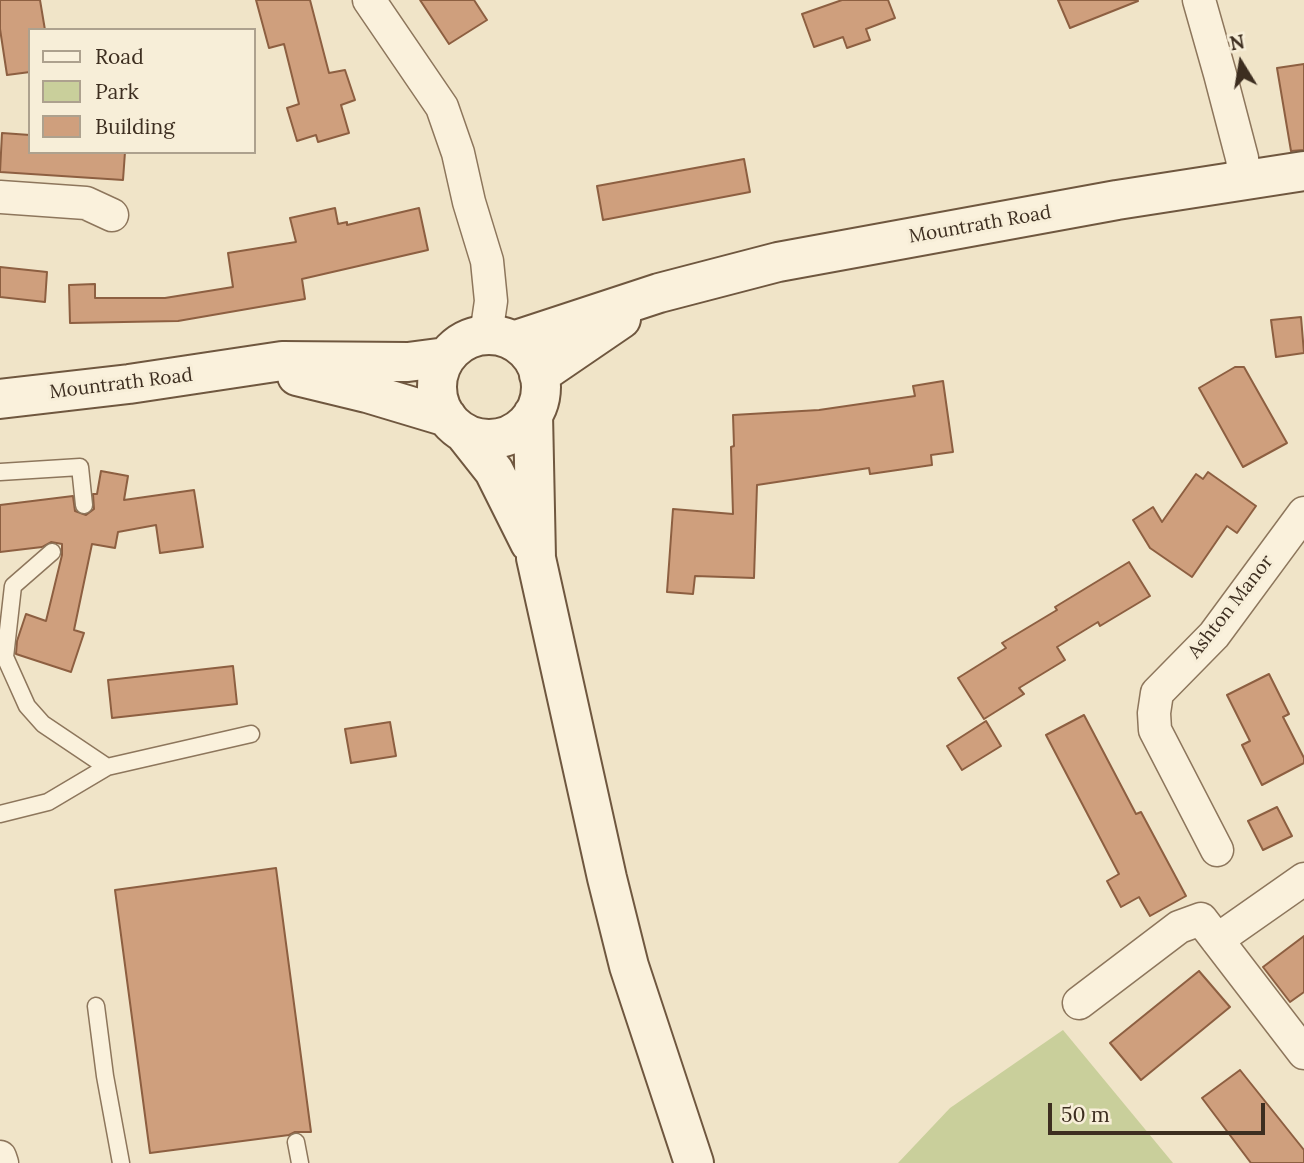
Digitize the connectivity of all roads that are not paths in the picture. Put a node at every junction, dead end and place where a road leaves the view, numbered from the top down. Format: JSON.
{"nodes":[{"id":1,"x":369,"y":0,"type":"edge"},
{"id":2,"x":1199,"y":0,"type":"edge"},
{"id":3,"x":1304,"y":171,"type":"edge"},
{"id":4,"x":1245,"y":181,"type":"junction"},
{"id":5,"x":0,"y":197,"type":"edge"},
{"id":6,"x":112,"y":215,"type":"dead end"},
{"id":7,"x":659,"y":293,"type":"junction"},
{"id":8,"x":500,"y":338,"type":"junction"},
{"id":9,"x":446,"y":358,"type":"junction"},
{"id":10,"x":242,"y":368,"type":"junction"},
{"id":11,"x":540,"y":375,"type":"junction"},
{"id":12,"x":0,"y":399,"type":"edge"},
{"id":13,"x":533,"y":414,"type":"junction"},
{"id":14,"x":455,"y":425,"type":"junction"},
{"id":15,"x":0,"y":472,"type":"edge"},
{"id":16,"x":84,"y":505,"type":"dead end"},
{"id":17,"x":1298,"y":530,"type":"edge"},
{"id":18,"x":52,"y":552,"type":"dead end"},
{"id":19,"x":536,"y":558,"type":"junction"},
{"id":20,"x":251,"y":734,"type":"dead end"},
{"id":21,"x":107,"y":767,"type":"junction"},
{"id":22,"x":0,"y":814,"type":"edge"},
{"id":23,"x":1217,"y":850,"type":"dead end"},
{"id":24,"x":1304,"y":879,"type":"edge"},
{"id":25,"x":1217,"y":940,"type":"junction"},
{"id":26,"x":1079,"y":1003,"type":"dead end"},
{"id":27,"x":96,"y":1006,"type":"dead end"},
{"id":28,"x":1304,"y":1054,"type":"edge"},
{"id":29,"x":296,"y":1142,"type":"dead end"},
{"id":30,"x":0,"y":1157,"type":"edge"},
{"id":31,"x":2,"y":1163,"type":"edge"},
{"id":32,"x":121,"y":1163,"type":"edge"},
{"id":33,"x":300,"y":1163,"type":"edge"},
{"id":34,"x":694,"y":1163,"type":"edge"}],
"edges":[{"from":1,"to":8,"type":"street"},
{"from":2,"to":4,"type":"street"},
{"from":3,"to":4,"type":"main road","name":"Mountrath Road"},
{"from":4,"to":7,"type":"main road","name":"Mountrath Road"},
{"from":5,"to":6,"type":"street"},
{"from":7,"to":8,"type":"main road","name":"Mountrath Road"},
{"from":7,"to":11,"type":"main road","name":"Mountrath Road"},
{"from":8,"to":9,"type":"main road"},
{"from":8,"to":11,"type":"main road"},
{"from":9,"to":10,"type":"main road","name":"Mountrath Road"},
{"from":9,"to":14,"type":"main road"},
{"from":10,"to":12,"type":"main road","name":"Mountrath Road"},
{"from":10,"to":14,"type":"main road","name":"Mountrath Road"},
{"from":11,"to":13,"type":"main road"},
{"from":13,"to":14,"type":"main road"},
{"from":13,"to":19,"type":"main road"},
{"from":14,"to":19,"type":"main road"},
{"from":15,"to":16,"type":"lane"},
{"from":17,"to":23,"type":"street","name":"Ashton Manor"},
{"from":18,"to":21,"type":"lane"},
{"from":19,"to":34,"type":"main road"},
{"from":20,"to":21,"type":"lane"},
{"from":21,"to":22,"type":"lane"},
{"from":24,"to":25,"type":"street"},
{"from":25,"to":26,"type":"street"},
{"from":25,"to":28,"type":"street"},
{"from":27,"to":32,"type":"lane"},
{"from":29,"to":33,"type":"lane"},
{"from":30,"to":31,"type":"street"}]}
